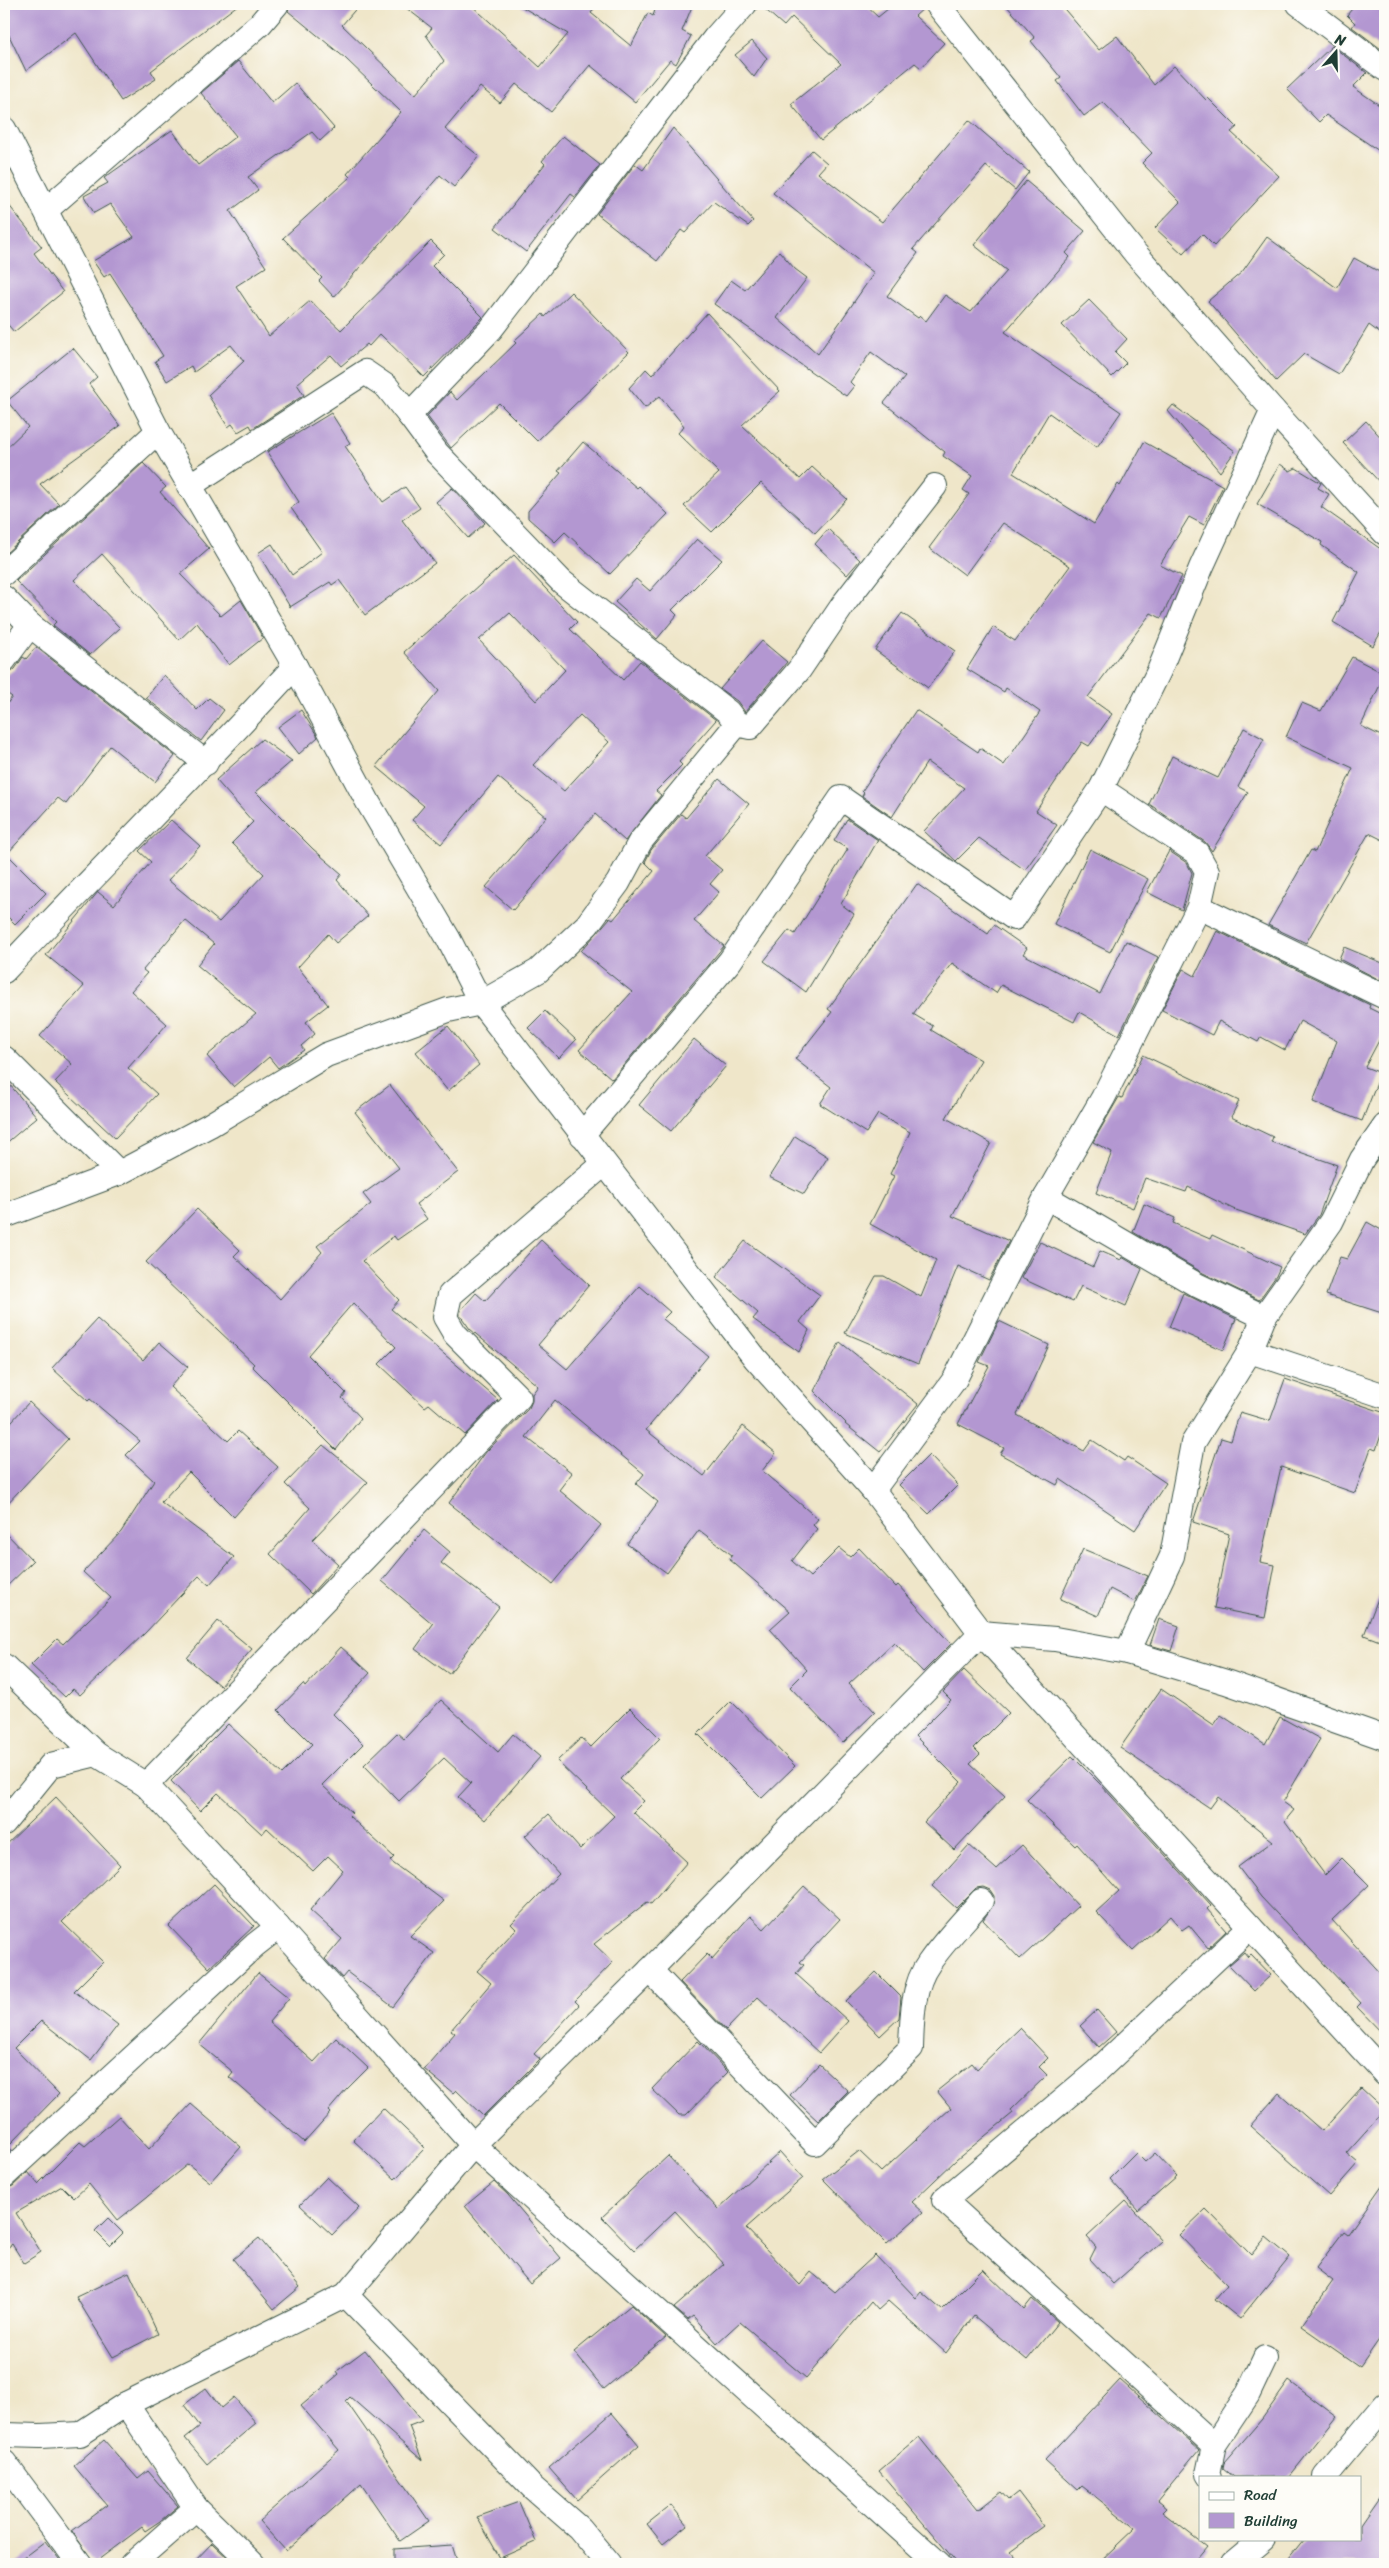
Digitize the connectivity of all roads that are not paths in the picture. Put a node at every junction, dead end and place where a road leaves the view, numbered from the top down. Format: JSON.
{"nodes":[{"id":1,"x":278,"y":4,"type":"edge"},
{"id":2,"x":745,"y":4,"type":"edge"},
{"id":3,"x":937,"y":4,"type":"edge"},
{"id":4,"x":1299,"y":4,"type":"edge"},
{"id":5,"x":1385,"y":69,"type":"edge"},
{"id":6,"x":4,"y":129,"type":"edge"},
{"id":7,"x":46,"y":210,"type":"junction"},
{"id":8,"x":1273,"y":410,"type":"junction"},
{"id":9,"x":409,"y":415,"type":"junction"},
{"id":10,"x":158,"y":431,"type":"junction"},
{"id":11,"x":189,"y":486,"type":"junction"},
{"id":12,"x":934,"y":486,"type":"dead end"},
{"id":13,"x":1383,"y":527,"type":"edge"},
{"id":14,"x":4,"y":573,"type":"edge"},
{"id":15,"x":4,"y":598,"type":"edge"},
{"id":16,"x":30,"y":625,"type":"junction"},
{"id":17,"x":4,"y":660,"type":"edge"},
{"id":18,"x":295,"y":666,"type":"junction"},
{"id":19,"x":737,"y":724,"type":"junction"},
{"id":20,"x":206,"y":763,"type":"junction"},
{"id":21,"x":1102,"y":789,"type":"junction"},
{"id":22,"x":1199,"y":906,"type":"junction"},
{"id":23,"x":4,"y":971,"type":"edge"},
{"id":24,"x":1385,"y":997,"type":"edge"},
{"id":25,"x":481,"y":1003,"type":"junction"},
{"id":26,"x":4,"y":1058,"type":"edge"},
{"id":27,"x":1385,"y":1126,"type":"edge"},
{"id":28,"x":582,"y":1136,"type":"junction"},
{"id":29,"x":604,"y":1164,"type":"junction"},
{"id":30,"x":119,"y":1173,"type":"junction"},
{"id":31,"x":1046,"y":1197,"type":"junction"},
{"id":32,"x":4,"y":1216,"type":"edge"},
{"id":33,"x":1264,"y":1317,"type":"junction"},
{"id":34,"x":1250,"y":1351,"type":"junction"},
{"id":35,"x":1385,"y":1396,"type":"edge"},
{"id":36,"x":873,"y":1490,"type":"junction"},
{"id":37,"x":981,"y":1633,"type":"junction"},
{"id":38,"x":1127,"y":1652,"type":"junction"},
{"id":39,"x":4,"y":1666,"type":"edge"},
{"id":40,"x":1385,"y":1738,"type":"edge"},
{"id":41,"x":96,"y":1754,"type":"junction"},
{"id":42,"x":146,"y":1784,"type":"junction"},
{"id":43,"x":4,"y":1823,"type":"edge"},
{"id":44,"x":981,"y":1901,"type":"dead end"},
{"id":45,"x":278,"y":1927,"type":"junction"},
{"id":46,"x":1250,"y":1927,"type":"junction"},
{"id":47,"x":650,"y":1970,"type":"junction"},
{"id":48,"x":1385,"y":2074,"type":"edge"},
{"id":49,"x":473,"y":2145,"type":"junction"},
{"id":50,"x":4,"y":2176,"type":"edge"},
{"id":51,"x":346,"y":2295,"type":"junction"},
{"id":52,"x":1265,"y":2358,"type":"dead end"},
{"id":53,"x":126,"y":2404,"type":"junction"},
{"id":54,"x":1385,"y":2405,"type":"edge"},
{"id":55,"x":4,"y":2435,"type":"edge"},
{"id":56,"x":1214,"y":2445,"type":"junction"},
{"id":57,"x":4,"y":2462,"type":"edge"},
{"id":58,"x":1209,"y":2476,"type":"edge"},
{"id":59,"x":1326,"y":2476,"type":"edge"},
{"id":60,"x":196,"y":2508,"type":"junction"},
{"id":61,"x":1262,"y":2540,"type":"edge"},
{"id":62,"x":80,"y":2564,"type":"edge"},
{"id":63,"x":132,"y":2564,"type":"edge"},
{"id":64,"x":253,"y":2564,"type":"edge"},
{"id":65,"x":609,"y":2564,"type":"edge"},
{"id":66,"x":939,"y":2564,"type":"edge"},
{"id":67,"x":1233,"y":2564,"type":"edge"}],
"edges":[{"from":1,"to":7,"type":"street"},
{"from":2,"to":9,"type":"street"},
{"from":3,"to":8,"type":"street"},
{"from":4,"to":5,"type":"street"},
{"from":6,"to":7,"type":"street"},
{"from":7,"to":10,"type":"street"},
{"from":8,"to":13,"type":"street"},
{"from":8,"to":21,"type":"street"},
{"from":9,"to":11,"type":"street"},
{"from":9,"to":19,"type":"street"},
{"from":10,"to":11,"type":"street"},
{"from":10,"to":14,"type":"street"},
{"from":11,"to":18,"type":"street"},
{"from":12,"to":19,"type":"street"},
{"from":15,"to":16,"type":"street"},
{"from":16,"to":17,"type":"street"},
{"from":16,"to":20,"type":"street"},
{"from":18,"to":20,"type":"street"},
{"from":18,"to":25,"type":"street"},
{"from":19,"to":25,"type":"street"},
{"from":20,"to":23,"type":"street"},
{"from":21,"to":22,"type":"street"},
{"from":21,"to":28,"type":"street"},
{"from":22,"to":24,"type":"street"},
{"from":22,"to":31,"type":"street"},
{"from":25,"to":28,"type":"street"},
{"from":25,"to":30,"type":"street"},
{"from":26,"to":30,"type":"street"},
{"from":27,"to":33,"type":"street"},
{"from":28,"to":29,"type":"street"},
{"from":29,"to":36,"type":"street"},
{"from":29,"to":42,"type":"street"},
{"from":30,"to":32,"type":"street"},
{"from":31,"to":33,"type":"street"},
{"from":31,"to":36,"type":"street"},
{"from":33,"to":34,"type":"street"},
{"from":34,"to":35,"type":"street"},
{"from":34,"to":38,"type":"street"},
{"from":36,"to":37,"type":"street"},
{"from":37,"to":38,"type":"street"},
{"from":37,"to":46,"type":"street"},
{"from":37,"to":47,"type":"street"},
{"from":38,"to":40,"type":"street"},
{"from":39,"to":41,"type":"street"},
{"from":41,"to":42,"type":"street"},
{"from":41,"to":43,"type":"street"},
{"from":42,"to":45,"type":"street"},
{"from":44,"to":47,"type":"street"},
{"from":45,"to":49,"type":"street"},
{"from":45,"to":50,"type":"street"},
{"from":46,"to":48,"type":"street"},
{"from":46,"to":56,"type":"street"},
{"from":47,"to":49,"type":"street"},
{"from":49,"to":51,"type":"street"},
{"from":49,"to":66,"type":"street"},
{"from":51,"to":53,"type":"street"},
{"from":51,"to":65,"type":"street"},
{"from":52,"to":56,"type":"street"},
{"from":53,"to":55,"type":"street"},
{"from":53,"to":60,"type":"street"},
{"from":54,"to":59,"type":"street"},
{"from":56,"to":58,"type":"street"},
{"from":57,"to":62,"type":"street"},
{"from":60,"to":63,"type":"street"},
{"from":60,"to":64,"type":"street"},
{"from":61,"to":67,"type":"street"}]}
